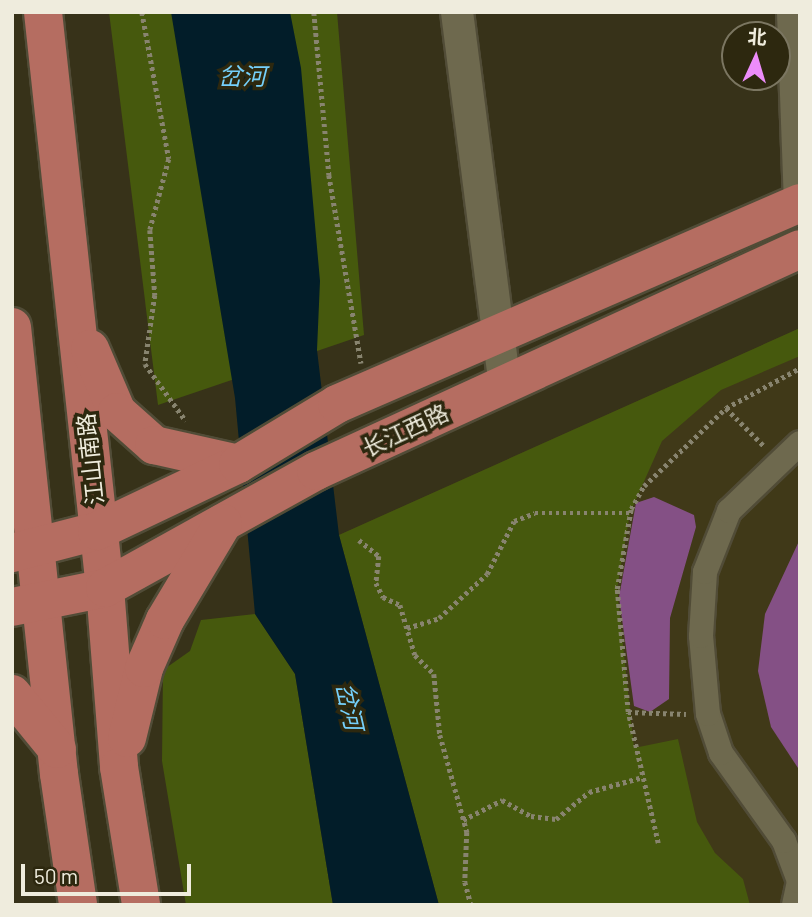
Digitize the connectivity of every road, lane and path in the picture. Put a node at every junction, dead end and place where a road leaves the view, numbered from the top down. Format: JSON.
{"nodes":[{"id":1,"x":43,"y":12,"type":"edge"},
{"id":2,"x":142,"y":12,"type":"edge"},
{"id":3,"x":314,"y":12,"type":"edge"},
{"id":4,"x":457,"y":12,"type":"edge"},
{"id":5,"x":789,"y":12,"type":"edge"},
{"id":6,"x":797,"y":81,"type":"edge"},
{"id":7,"x":798,"y":204,"type":"edge"},
{"id":8,"x":800,"y":249,"type":"edge"},
{"id":9,"x":75,"y":311,"type":"junction"},
{"id":10,"x":12,"y":327,"type":"edge"},
{"id":11,"x":496,"y":335,"type":"junction"},
{"id":12,"x":800,"y":368,"type":"edge"},
{"id":13,"x":505,"y":385,"type":"junction"},
{"id":14,"x":366,"y":391,"type":"junction"},
{"id":15,"x":726,"y":408,"type":"junction"},
{"id":16,"x":16,"y":411,"type":"edge"},
{"id":17,"x":800,"y":443,"type":"edge"},
{"id":18,"x":778,"y":460,"type":"junction"},
{"id":19,"x":225,"y":461,"type":"junction"},
{"id":20,"x":630,"y":513,"type":"junction"},
{"id":21,"x":223,"y":523,"type":"junction"},
{"id":22,"x":97,"y":531,"type":"junction"},
{"id":23,"x":359,"y":540,"type":"dead end"},
{"id":24,"x":25,"y":550,"type":"edge"},
{"id":25,"x":105,"y":587,"type":"junction"},
{"id":26,"x":27,"y":604,"type":"edge"},
{"id":27,"x":407,"y":628,"type":"junction"},
{"id":28,"x":12,"y":694,"type":"edge"},
{"id":29,"x":628,"y":712,"type":"junction"},
{"id":30,"x":708,"y":714,"type":"junction"},
{"id":31,"x":57,"y":749,"type":"junction"},
{"id":32,"x":119,"y":767,"type":"junction"},
{"id":33,"x":643,"y":777,"type":"junction"},
{"id":34,"x":463,"y":820,"type":"junction"},
{"id":35,"x":658,"y":843,"type":"dead end"},
{"id":36,"x":78,"y":905,"type":"edge"},
{"id":37,"x":141,"y":905,"type":"edge"},
{"id":38,"x":471,"y":905,"type":"edge"},
{"id":39,"x":794,"y":905,"type":"edge"}],
"edges":[{"from":1,"to":9,"type":"main road","name":"江山南路"},
{"from":2,"to":19,"type":"path"},
{"from":3,"to":14,"type":"path"},
{"from":4,"to":11,"type":"street"},
{"from":5,"to":6,"type":"street"},
{"from":6,"to":7,"type":"street"},
{"from":7,"to":11,"type":"main road"},
{"from":8,"to":13,"type":"main road","name":"长江西路"},
{"from":9,"to":19,"type":"main road"},
{"from":9,"to":22,"type":"main road","name":"江山南路"},
{"from":10,"to":16,"type":"main road"},
{"from":11,"to":13,"type":"street"},
{"from":11,"to":14,"type":"main road"},
{"from":12,"to":15,"type":"path"},
{"from":13,"to":21,"type":"main road","name":"长江西路"},
{"from":14,"to":19,"type":"main road"},
{"from":15,"to":18,"type":"path"},
{"from":15,"to":20,"type":"path"},
{"from":16,"to":24,"type":"main road"},
{"from":17,"to":18,"type":"street"},
{"from":18,"to":30,"type":"street"},
{"from":19,"to":22,"type":"main road"},
{"from":20,"to":27,"type":"path"},
{"from":20,"to":29,"type":"path"},
{"from":21,"to":25,"type":"main road","name":"长江西路"},
{"from":21,"to":32,"type":"main road"},
{"from":22,"to":24,"type":"main road"},
{"from":22,"to":25,"type":"main road","name":"江山南路"},
{"from":23,"to":27,"type":"path"},
{"from":24,"to":26,"type":"main road"},
{"from":25,"to":26,"type":"main road","name":"长江西路"},
{"from":25,"to":32,"type":"main road","name":"江山南路"},
{"from":26,"to":31,"type":"main road"},
{"from":27,"to":34,"type":"path"},
{"from":28,"to":31,"type":"main road"},
{"from":29,"to":30,"type":"path"},
{"from":29,"to":33,"type":"path"},
{"from":30,"to":39,"type":"street"},
{"from":31,"to":36,"type":"main road"},
{"from":32,"to":37,"type":"main road","name":"江山南路"},
{"from":33,"to":34,"type":"path"},
{"from":33,"to":35,"type":"path"},
{"from":34,"to":38,"type":"path"}]}
